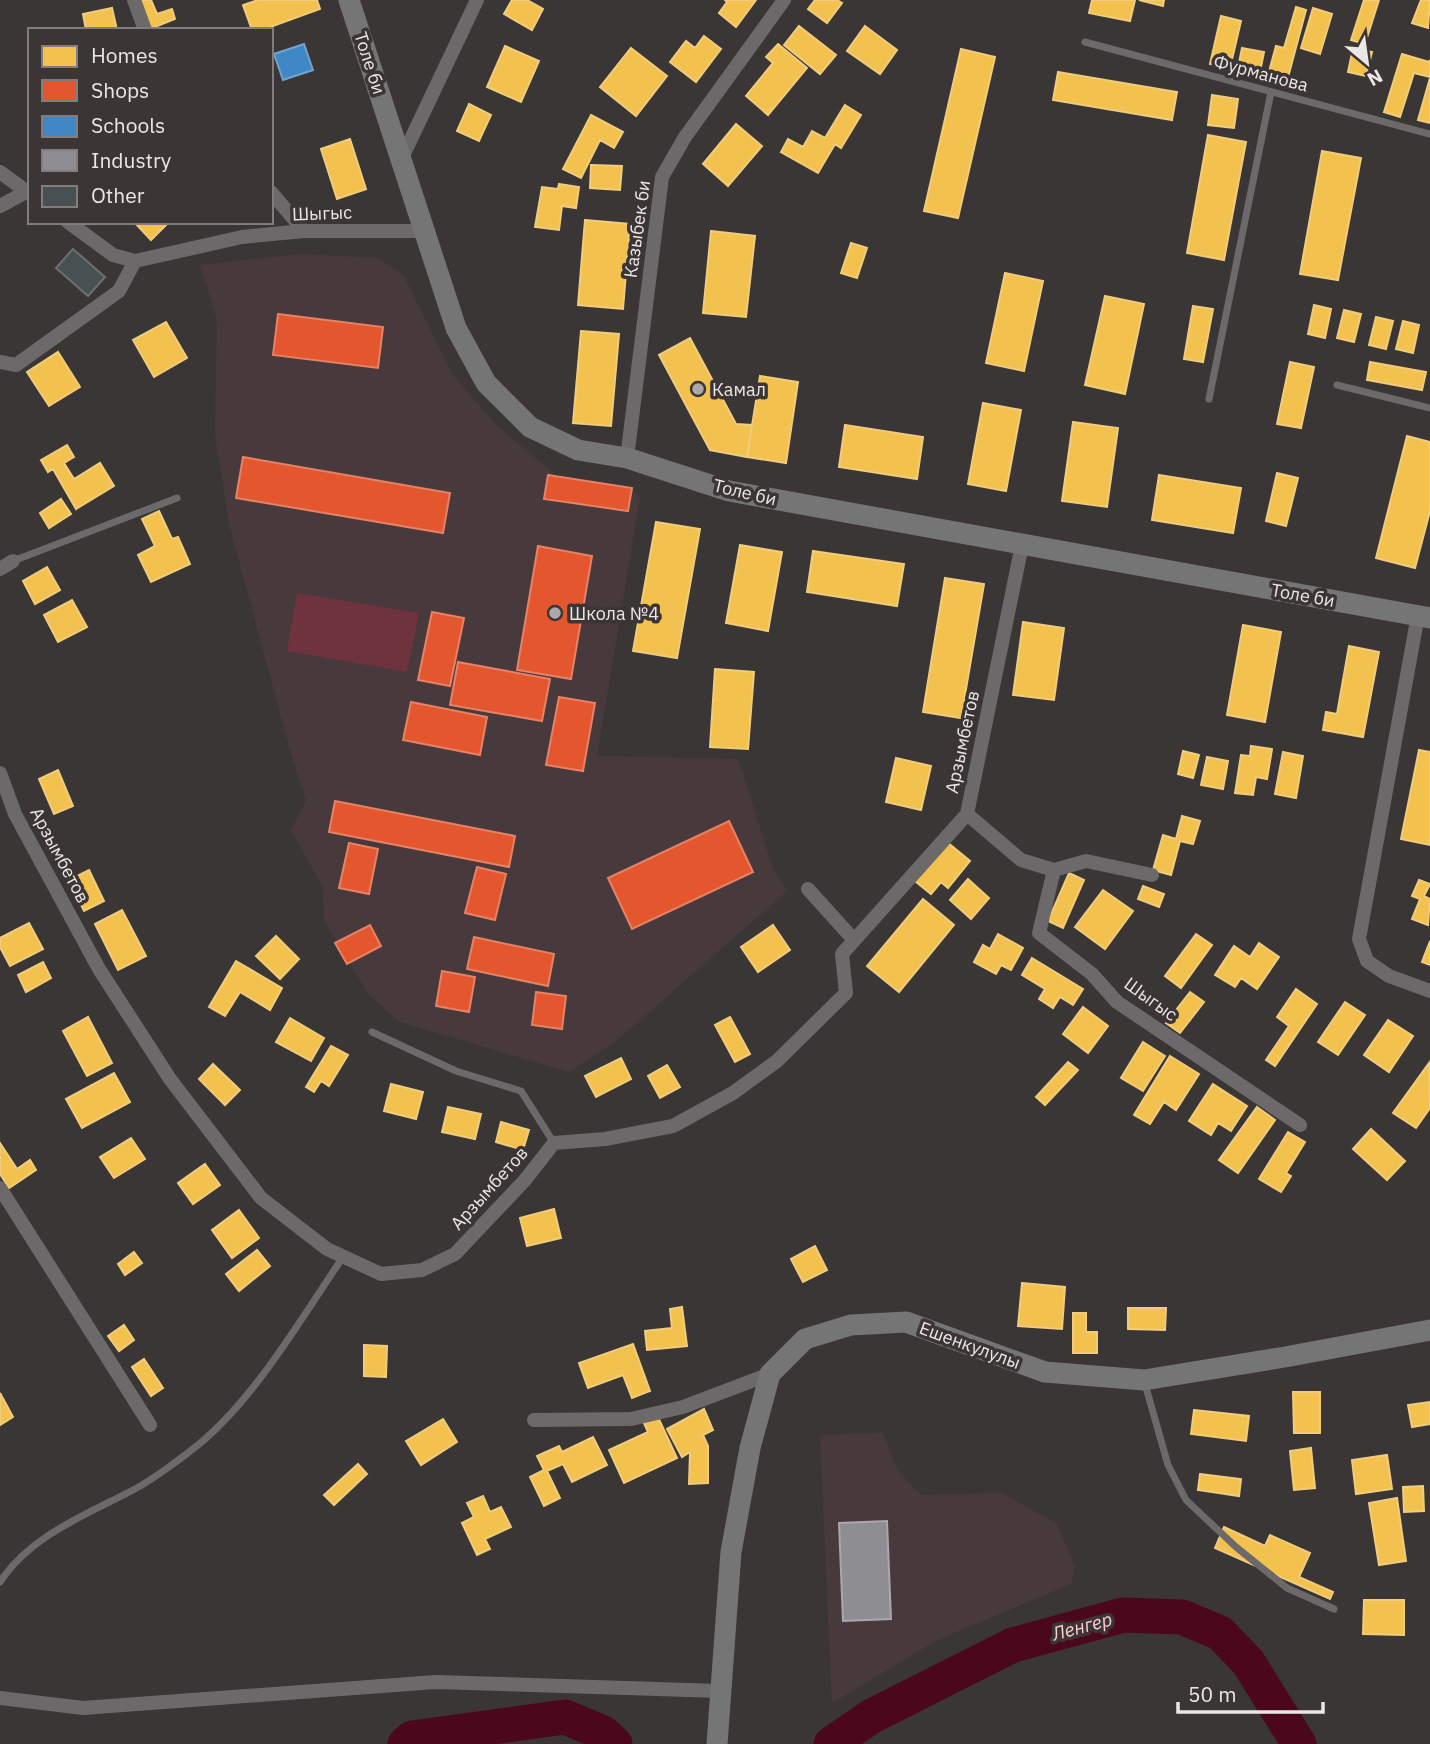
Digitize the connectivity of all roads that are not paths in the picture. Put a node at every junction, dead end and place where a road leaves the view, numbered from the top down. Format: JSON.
{"nodes":[{"id":1,"x":134,"y":0,"type":"edge"},
{"id":2,"x":349,"y":0,"type":"edge"},
{"id":3,"x":477,"y":0,"type":"edge"},
{"id":4,"x":784,"y":0,"type":"edge"},
{"id":5,"x":144,"y":28,"type":"edge"},
{"id":6,"x":1085,"y":42,"type":"dead end"},
{"id":7,"x":1271,"y":92,"type":"junction"},
{"id":8,"x":1430,"y":134,"type":"edge"},
{"id":9,"x":401,"y":160,"type":"junction"},
{"id":10,"x":0,"y":172,"type":"edge"},
{"id":11,"x":28,"y":193,"type":"edge"},
{"id":12,"x":273,"y":194,"type":"edge"},
{"id":13,"x":0,"y":206,"type":"edge"},
{"id":14,"x":71,"y":224,"type":"edge"},
{"id":15,"x":304,"y":231,"type":"junction"},
{"id":16,"x":424,"y":231,"type":"junction"},
{"id":17,"x":135,"y":261,"type":"junction"},
{"id":18,"x":0,"y":362,"type":"edge"},
{"id":19,"x":1336,"y":385,"type":"dead end"},
{"id":20,"x":1209,"y":399,"type":"dead end"},
{"id":21,"x":1430,"y":408,"type":"edge"},
{"id":22,"x":626,"y":458,"type":"junction"},
{"id":23,"x":177,"y":498,"type":"dead end"},
{"id":24,"x":1022,"y":545,"type":"junction"},
{"id":25,"x":7,"y":565,"type":"edge"},
{"id":26,"x":1424,"y":616,"type":"edge"},
{"id":27,"x":0,"y":773,"type":"edge"},
{"id":28,"x":967,"y":814,"type":"junction"},
{"id":29,"x":1054,"y":870,"type":"junction"},
{"id":30,"x":1152,"y":875,"type":"dead end"},
{"id":31,"x":808,"y":889,"type":"dead end"},
{"id":32,"x":854,"y":940,"type":"junction"},
{"id":33,"x":1430,"y":991,"type":"edge"},
{"id":34,"x":372,"y":1032,"type":"dead end"},
{"id":35,"x":1300,"y":1125,"type":"dead end"},
{"id":36,"x":554,"y":1143,"type":"junction"},
{"id":37,"x":0,"y":1188,"type":"edge"},
{"id":38,"x":343,"y":1257,"type":"junction"},
{"id":39,"x":1430,"y":1330,"type":"edge"},
{"id":40,"x":770,"y":1374,"type":"junction"},
{"id":41,"x":1144,"y":1380,"type":"junction"},
{"id":42,"x":534,"y":1420,"type":"dead end"},
{"id":43,"x":150,"y":1425,"type":"dead end"},
{"id":44,"x":0,"y":1582,"type":"edge"},
{"id":45,"x":1334,"y":1609,"type":"dead end"},
{"id":46,"x":720,"y":1691,"type":"junction"},
{"id":47,"x":0,"y":1698,"type":"edge"},
{"id":48,"x":717,"y":1744,"type":"edge"}],
"edges":[{"from":1,"to":5,"type":"street"},
{"from":2,"to":9,"type":"main road","name":"Толе би"},
{"from":3,"to":9,"type":"street"},
{"from":4,"to":22,"type":"street","name":"Казыбек би"},
{"from":6,"to":7,"type":"lane","name":"Фурманова"},
{"from":7,"to":8,"type":"lane","name":"Фурманова"},
{"from":7,"to":20,"type":"lane"},
{"from":9,"to":16,"type":"main road","name":"Толе би"},
{"from":10,"to":11,"type":"street"},
{"from":11,"to":13,"type":"street"},
{"from":12,"to":15,"type":"street"},
{"from":14,"to":17,"type":"street"},
{"from":15,"to":16,"type":"street","name":"Шыгыс"},
{"from":15,"to":17,"type":"street","name":"Шыгыс"},
{"from":16,"to":22,"type":"main road","name":"Толе би"},
{"from":17,"to":18,"type":"street"},
{"from":19,"to":21,"type":"lane"},
{"from":22,"to":24,"type":"main road","name":"Толе би"},
{"from":23,"to":25,"type":"lane"},
{"from":24,"to":26,"type":"main road","name":"Толе би"},
{"from":24,"to":28,"type":"street","name":"Арзымбетов"},
{"from":26,"to":33,"type":"street"},
{"from":27,"to":38,"type":"street","name":"Арзымбетов"},
{"from":28,"to":29,"type":"street"},
{"from":28,"to":32,"type":"street","name":"Арзымбетов"},
{"from":29,"to":30,"type":"street"},
{"from":29,"to":35,"type":"street","name":"Шыгыс"},
{"from":31,"to":32,"type":"street"},
{"from":32,"to":36,"type":"street","name":"Арзымбетов"},
{"from":34,"to":36,"type":"lane"},
{"from":36,"to":38,"type":"street","name":"Арзымбетов"},
{"from":37,"to":43,"type":"street"},
{"from":38,"to":44,"type":"lane"},
{"from":39,"to":41,"type":"main road","name":"Ешенкулулы"},
{"from":40,"to":41,"type":"main road","name":"Ешенкулулы"},
{"from":40,"to":42,"type":"street"},
{"from":40,"to":46,"type":"main road","name":"Ешенкулулы"},
{"from":41,"to":45,"type":"lane"},
{"from":46,"to":47,"type":"street"},
{"from":46,"to":48,"type":"main road","name":"Ешенкулулы"}]}
